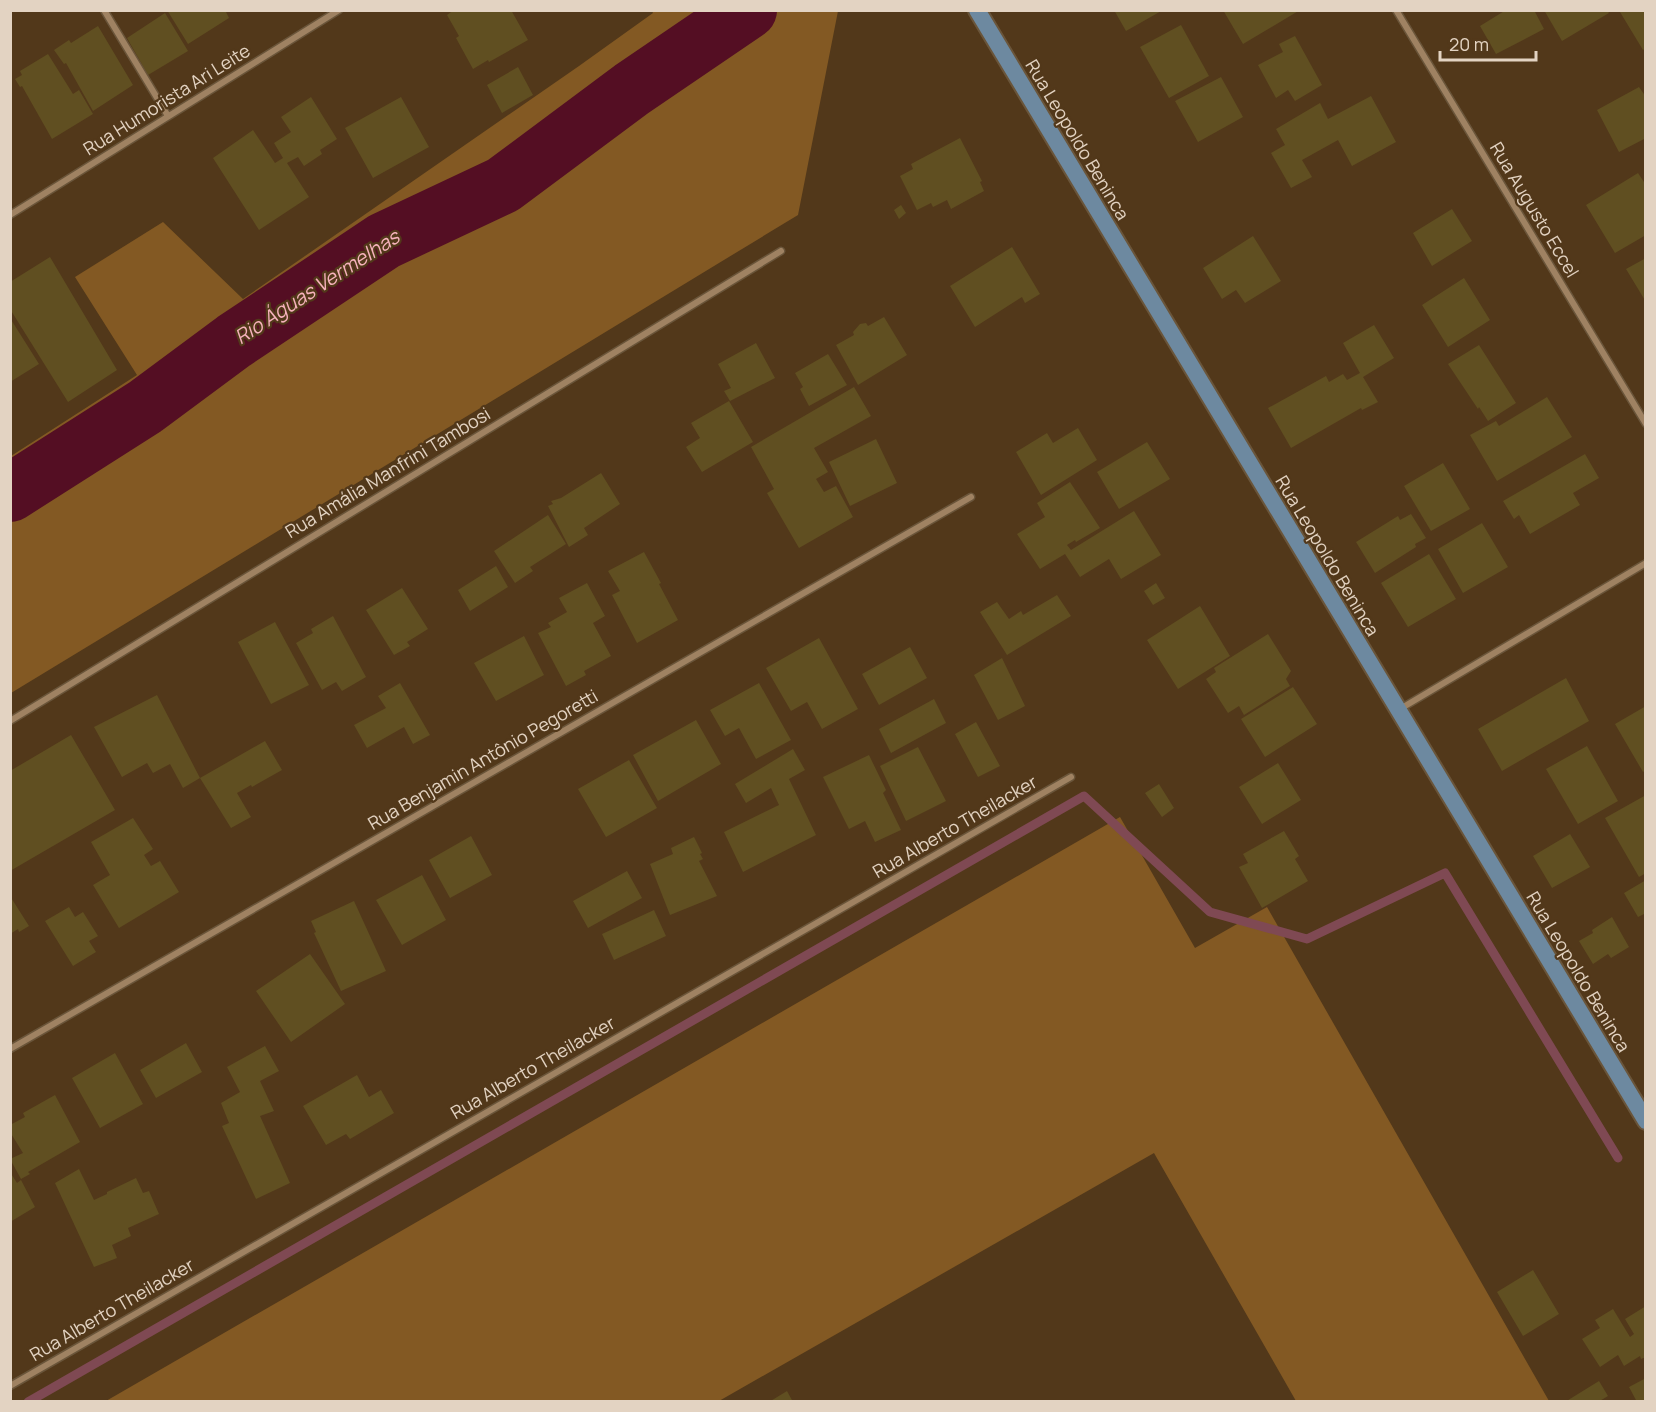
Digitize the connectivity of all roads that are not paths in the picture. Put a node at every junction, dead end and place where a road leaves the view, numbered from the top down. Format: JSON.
{"nodes":[{"id":1,"x":104,"y":10,"type":"edge"},
{"id":2,"x":339,"y":10,"type":"edge"},
{"id":3,"x":977,"y":10,"type":"edge"},
{"id":4,"x":1396,"y":10,"type":"edge"},
{"id":5,"x":168,"y":117,"type":"junction"},
{"id":6,"x":10,"y":215,"type":"edge"},
{"id":7,"x":781,"y":251,"type":"dead end"},
{"id":8,"x":1646,"y":424,"type":"edge"},
{"id":9,"x":971,"y":497,"type":"dead end"},
{"id":10,"x":1646,"y":563,"type":"edge"},
{"id":11,"x":1397,"y":711,"type":"junction"},
{"id":12,"x":10,"y":721,"type":"edge"},
{"id":13,"x":1071,"y":777,"type":"dead end"},
{"id":14,"x":10,"y":1049,"type":"edge"},
{"id":15,"x":1646,"y":1121,"type":"edge"},
{"id":16,"x":10,"y":1386,"type":"edge"}],
"edges":[{"from":1,"to":5,"type":"street"},
{"from":2,"to":5,"type":"street","name":"Rua Humorista Ari Leite"},
{"from":3,"to":11,"type":"main road","name":"Rua Leopoldo Beninca"},
{"from":4,"to":8,"type":"street","name":"Rua Augusto Eccel"},
{"from":5,"to":6,"type":"street","name":"Rua Humorista Ari Leite"},
{"from":7,"to":12,"type":"street","name":"Rua Amália Manfrini Tambosi"},
{"from":9,"to":14,"type":"street","name":"Rua Benjamin Antônio Pegoretti"},
{"from":10,"to":11,"type":"street"},
{"from":11,"to":15,"type":"main road","name":"Rua Leopoldo Beninca"},
{"from":13,"to":16,"type":"street","name":"Rua Alberto Theilacker"}]}
